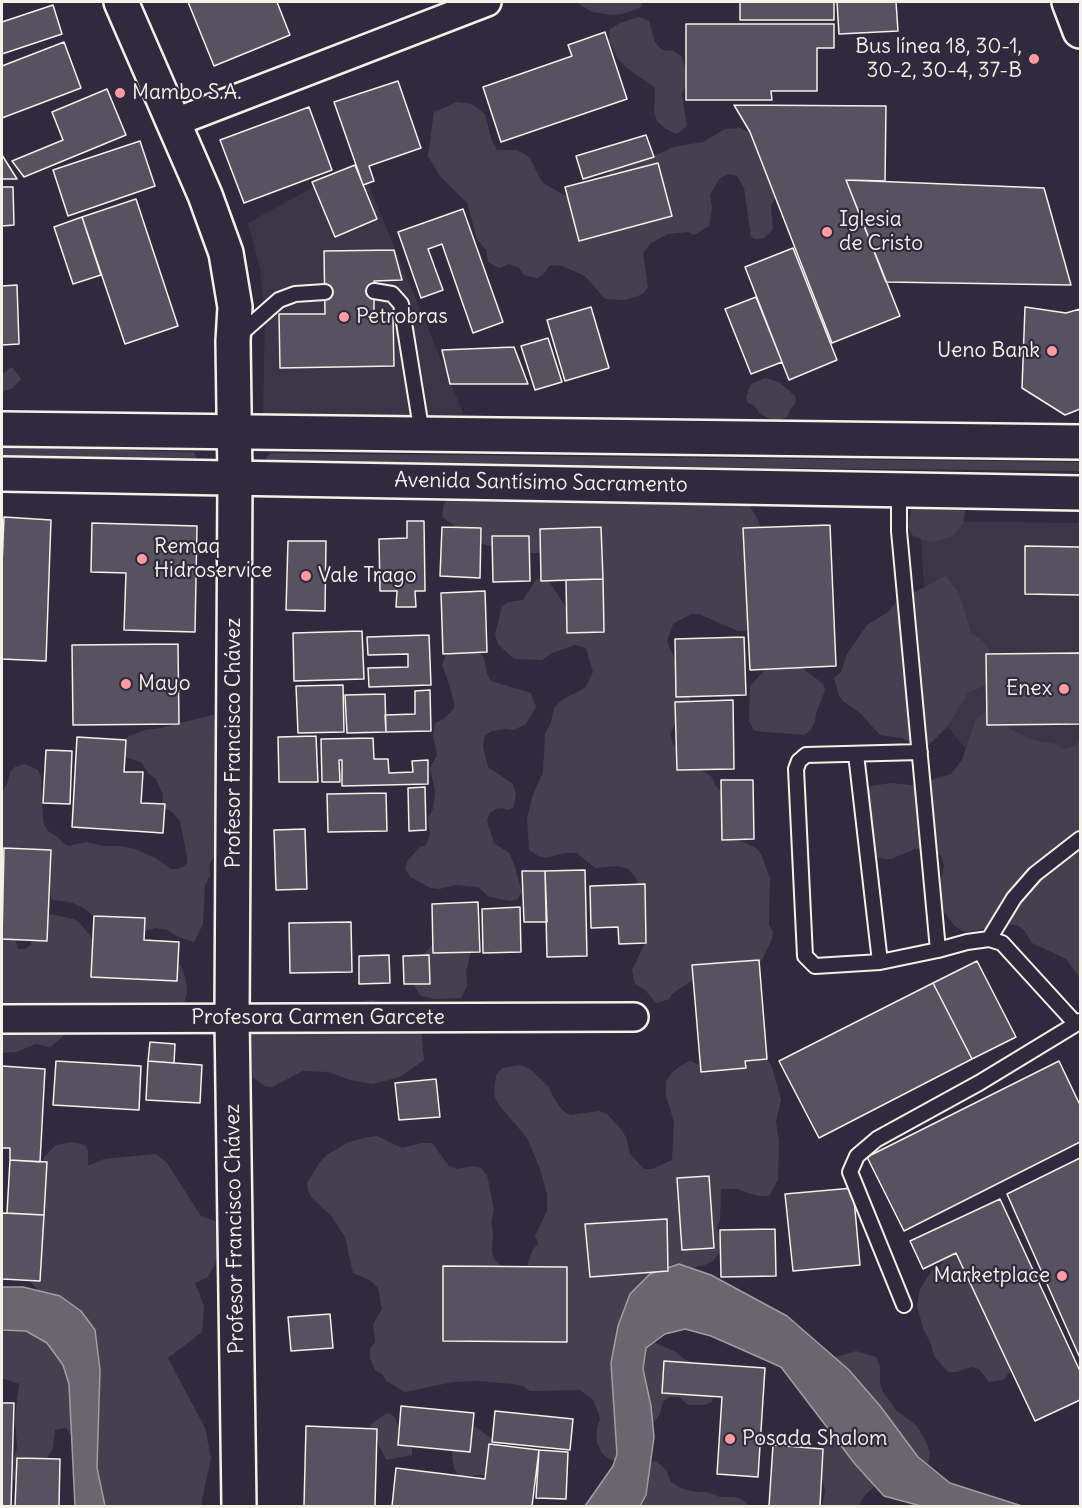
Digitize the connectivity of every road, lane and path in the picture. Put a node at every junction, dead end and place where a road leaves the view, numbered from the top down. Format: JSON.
{"nodes":[{"id":1,"x":121,"y":2,"type":"edge"},
{"id":2,"x":487,"y":2,"type":"edge"},
{"id":3,"x":1069,"y":2,"type":"edge"},
{"id":4,"x":1080,"y":31,"type":"edge"},
{"id":5,"x":173,"y":123,"type":"junction"},
{"id":6,"x":374,"y":291,"type":"dead end"},
{"id":7,"x":325,"y":292,"type":"dead end"},
{"id":8,"x":232,"y":341,"type":"junction"},
{"id":9,"x":2,"y":429,"type":"edge"},
{"id":10,"x":235,"y":431,"type":"junction"},
{"id":11,"x":422,"y":434,"type":"junction"},
{"id":12,"x":1080,"y":442,"type":"edge"},
{"id":13,"x":2,"y":474,"type":"edge"},
{"id":14,"x":236,"y":477,"type":"junction"},
{"id":15,"x":899,"y":490,"type":"junction"},
{"id":16,"x":1080,"y":493,"type":"edge"},
{"id":17,"x":920,"y":752,"type":"junction"},
{"id":18,"x":856,"y":754,"type":"junction"},
{"id":19,"x":1080,"y":839,"type":"edge"},
{"id":20,"x":989,"y":939,"type":"junction"},
{"id":21,"x":938,"y":950,"type":"junction"},
{"id":22,"x":880,"y":962,"type":"junction"},
{"id":23,"x":634,"y":1017,"type":"dead end"},
{"id":24,"x":232,"y":1018,"type":"junction"},
{"id":25,"x":2,"y":1019,"type":"edge"},
{"id":26,"x":1078,"y":1022,"type":"edge"},
{"id":27,"x":904,"y":1305,"type":"dead end"},
{"id":28,"x":239,"y":1506,"type":"edge"}],
"edges":[{"from":1,"to":5,"type":"main road","name":"Profesor Francisco Chávez"},
{"from":2,"to":5,"type":"street"},
{"from":3,"to":4,"type":"main road"},
{"from":5,"to":8,"type":"main road","name":"Profesor Francisco Chávez"},
{"from":6,"to":11,"type":"lane"},
{"from":7,"to":8,"type":"lane"},
{"from":8,"to":10,"type":"main road","name":"Profesor Francisco Chávez"},
{"from":9,"to":10,"type":"main road"},
{"from":10,"to":11,"type":"main road"},
{"from":10,"to":14,"type":"main road","name":"Profesor Francisco Chávez"},
{"from":11,"to":12,"type":"main road"},
{"from":13,"to":14,"type":"main road","name":"Avenida Santísimo Sacramento"},
{"from":14,"to":15,"type":"main road","name":"Avenida Santísimo Sacramento"},
{"from":14,"to":24,"type":"main road","name":"Profesor Francisco Chávez"},
{"from":15,"to":16,"type":"main road","name":"Avenida Santísimo Sacramento"},
{"from":15,"to":17,"type":"lane"},
{"from":17,"to":18,"type":"lane"},
{"from":17,"to":21,"type":"lane"},
{"from":18,"to":22,"type":"lane"},
{"from":18,"to":22,"type":"lane"},
{"from":19,"to":20,"type":"lane"},
{"from":20,"to":21,"type":"lane"},
{"from":20,"to":26,"type":"lane"},
{"from":21,"to":22,"type":"lane"},
{"from":23,"to":24,"type":"street","name":"Profesora Carmen Garcete"},
{"from":24,"to":25,"type":"street","name":"Profesora Carmen Garcete"},
{"from":24,"to":28,"type":"main road","name":"Profesor Francisco Chávez"},
{"from":26,"to":27,"type":"lane"}]}
